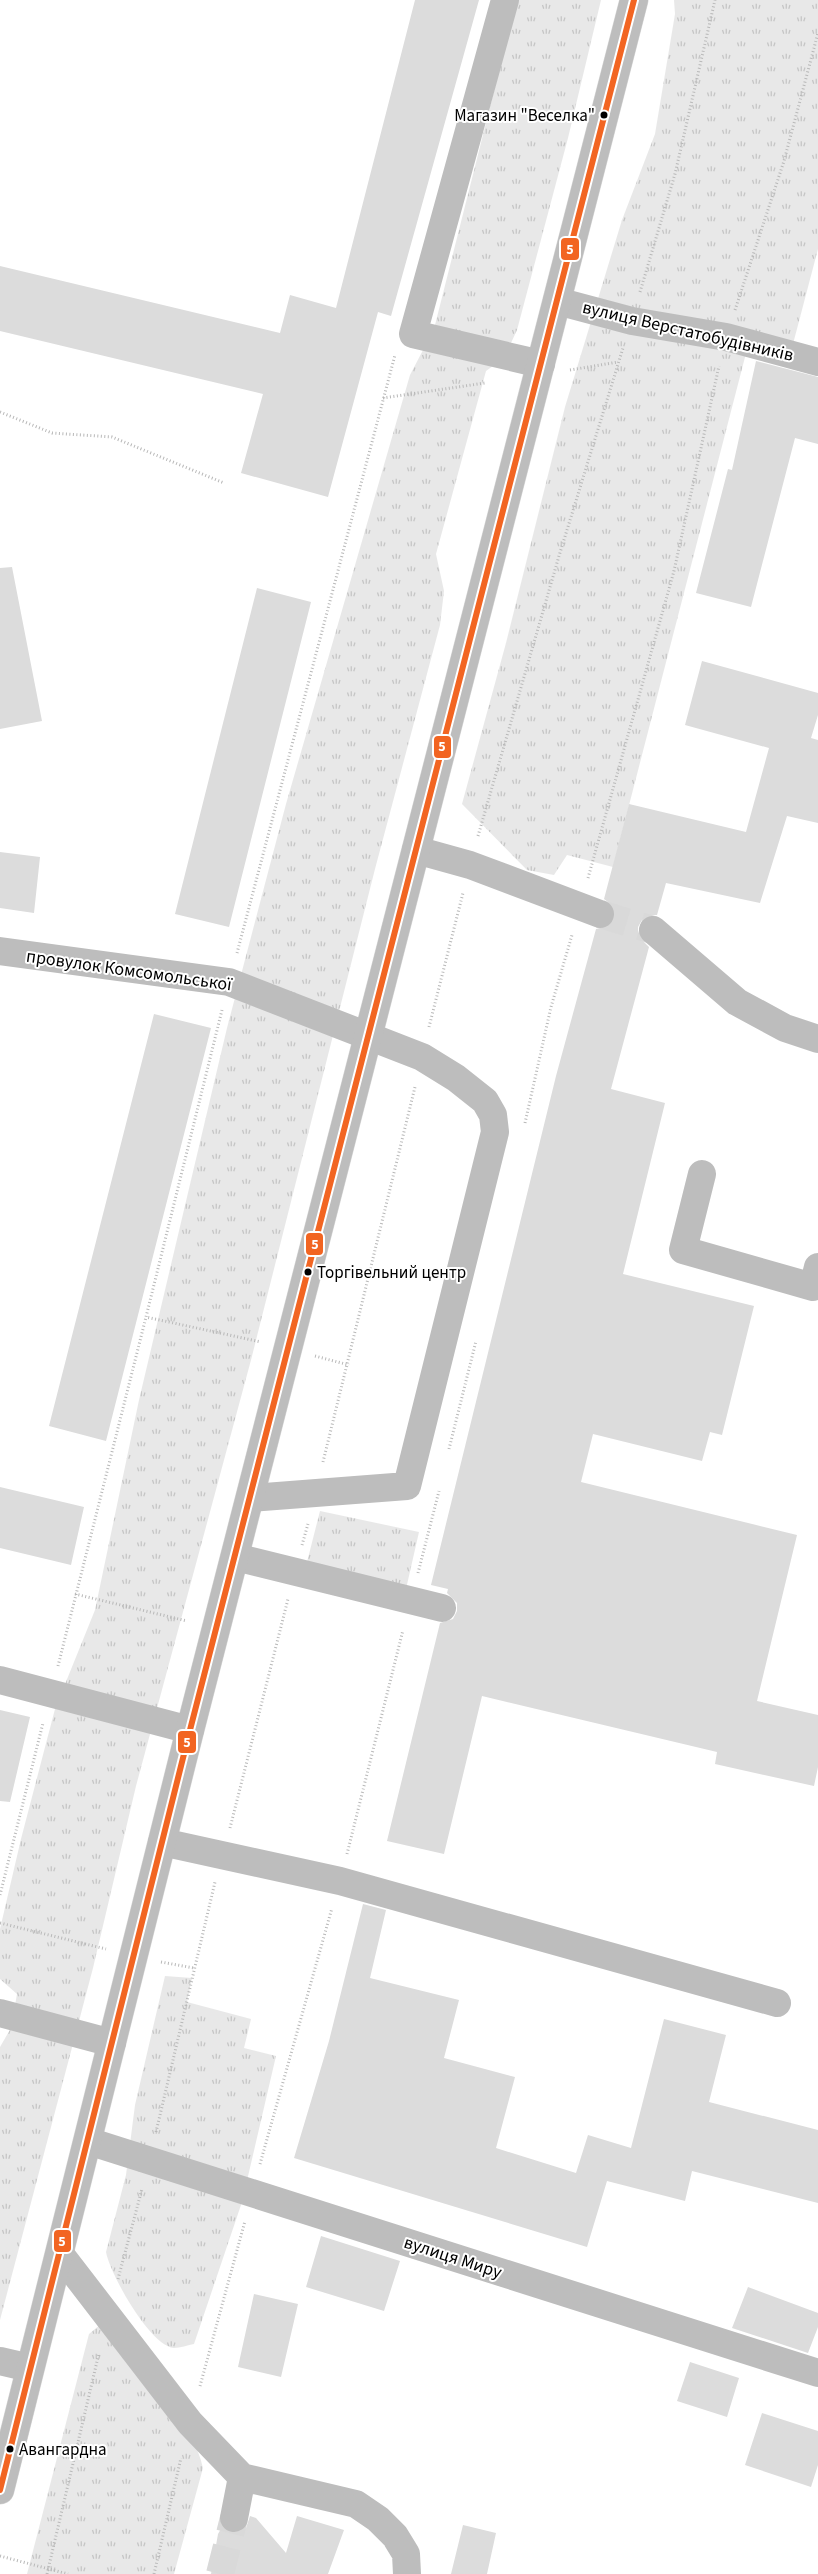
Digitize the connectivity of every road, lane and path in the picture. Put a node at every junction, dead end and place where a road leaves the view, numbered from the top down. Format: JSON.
{"nodes":[{"id":1,"x":505,"y":0,"type":"edge"},
{"id":2,"x":634,"y":0,"type":"edge"},
{"id":3,"x":715,"y":0,"type":"edge"},
{"id":4,"x":557,"y":301,"type":"junction"},
{"id":5,"x":632,"y":321,"type":"junction"},
{"id":6,"x":396,"y":351,"type":"dead end"},
{"id":7,"x":818,"y":362,"type":"edge"},
{"id":8,"x":541,"y":364,"type":"junction"},
{"id":9,"x":0,"y":412,"type":"edge"},
{"id":10,"x":224,"y":483,"type":"dead end"},
{"id":11,"x":416,"y":850,"type":"junction"},
{"id":12,"x":470,"y":865,"type":"junction"},
{"id":13,"x":600,"y":914,"type":"tunnel mouth"},
{"id":14,"x":653,"y":930,"type":"tunnel mouth"},
{"id":15,"x":0,"y":951,"type":"edge"},
{"id":16,"x":229,"y":982,"type":"junction"},
{"id":17,"x":368,"y":1037,"type":"junction"},
{"id":18,"x":818,"y":1039,"type":"edge"},
{"id":19,"x":422,"y":1057,"type":"junction"},
{"id":20,"x":702,"y":1174,"type":"dead end"},
{"id":21,"x":818,"y":1267,"type":"edge"},
{"id":22,"x":146,"y":1317,"type":"junction"},
{"id":23,"x":288,"y":1349,"type":"junction"},
{"id":24,"x":348,"y":1365,"type":"junction"},
{"id":25,"x":315,"y":1493,"type":"junction"},
{"id":26,"x":250,"y":1498,"type":"junction"},
{"id":27,"x":235,"y":1557,"type":"junction"},
{"id":28,"x":295,"y":1572,"type":"junction"},
{"id":29,"x":75,"y":1594,"type":"junction"},
{"id":30,"x":442,"y":1608,"type":"dead end"},
{"id":31,"x":216,"y":1628,"type":"junction"},
{"id":32,"x":0,"y":1680,"type":"edge"},
{"id":33,"x":51,"y":1693,"type":"junction"},
{"id":34,"x":190,"y":1730,"type":"junction"},
{"id":35,"x":162,"y":1842,"type":"junction"},
{"id":36,"x":222,"y":1856,"type":"junction"},
{"id":37,"x":0,"y":1895,"type":"edge"},
{"id":38,"x":0,"y":1923,"type":"edge"},
{"id":39,"x":133,"y":1956,"type":"junction"},
{"id":40,"x":194,"y":1968,"type":"junction"},
{"id":41,"x":777,"y":2003,"type":"dead end"},
{"id":42,"x":0,"y":2013,"type":"edge"},
{"id":43,"x":112,"y":2043,"type":"junction"},
{"id":44,"x":88,"y":2142,"type":"junction"},
{"id":45,"x":149,"y":2161,"type":"junction"},
{"id":46,"x":60,"y":2254,"type":"junction"},
{"id":47,"x":108,"y":2317,"type":"junction"},
{"id":48,"x":0,"y":2361,"type":"edge"},
{"id":49,"x":30,"y":2368,"type":"junction"},
{"id":50,"x":818,"y":2373,"type":"edge"},
{"id":51,"x":242,"y":2477,"type":"junction"},
{"id":52,"x":0,"y":2490,"type":"edge"},
{"id":53,"x":234,"y":2518,"type":"tunnel mouth"},
{"id":54,"x":0,"y":2556,"type":"edge"},
{"id":55,"x":49,"y":2569,"type":"junction"},
{"id":56,"x":48,"y":2574,"type":"edge"},
{"id":57,"x":68,"y":2574,"type":"edge"},
{"id":58,"x":407,"y":2574,"type":"edge"}],
"edges":[{"from":1,"to":8,"type":"main road"},
{"from":2,"to":4,"type":"main road"},
{"from":3,"to":5,"type":"path"},
{"from":4,"to":5,"type":"main road","name":"вулиця Верстатобудівників"},
{"from":4,"to":8,"type":"main road"},
{"from":5,"to":7,"type":"main road","name":"вулиця Верстатобудівників"},
{"from":5,"to":12,"type":"path"},
{"from":6,"to":16,"type":"path"},
{"from":8,"to":11,"type":"main road"},
{"from":9,"to":10,"type":"path"},
{"from":11,"to":12,"type":"main road"},
{"from":11,"to":17,"type":"main road"},
{"from":12,"to":13,"type":"main road"},
{"from":12,"to":19,"type":"path"},
{"from":14,"to":18,"type":"main road"},
{"from":15,"to":16,"type":"main road","name":"провулок Комсомольської"},
{"from":16,"to":17,"type":"main road","name":"провулок Комсомольської"},
{"from":16,"to":22,"type":"path"},
{"from":17,"to":19,"type":"main road","name":"провулок Комсомольської"},
{"from":17,"to":23,"type":"main road"},
{"from":19,"to":24,"type":"path"},
{"from":19,"to":25,"type":"main road","name":"провулок Комсомольської"},
{"from":20,"to":21,"type":"main road"},
{"from":22,"to":23,"type":"path"},
{"from":22,"to":29,"type":"path"},
{"from":23,"to":24,"type":"path"},
{"from":23,"to":26,"type":"main road"},
{"from":24,"to":25,"type":"path"},
{"from":25,"to":26,"type":"main road"},
{"from":25,"to":28,"type":"path"},
{"from":26,"to":27,"type":"main road"},
{"from":27,"to":28,"type":"main road"},
{"from":27,"to":31,"type":"main road"},
{"from":28,"to":30,"type":"main road"},
{"from":28,"to":36,"type":"path"},
{"from":29,"to":31,"type":"path"},
{"from":29,"to":33,"type":"path"},
{"from":31,"to":34,"type":"main road"},
{"from":32,"to":33,"type":"main road"},
{"from":33,"to":34,"type":"main road"},
{"from":33,"to":37,"type":"path"},
{"from":34,"to":35,"type":"main road"},
{"from":35,"to":36,"type":"main road"},
{"from":35,"to":39,"type":"main road"},
{"from":36,"to":40,"type":"path"},
{"from":36,"to":41,"type":"main road"},
{"from":38,"to":39,"type":"path"},
{"from":39,"to":40,"type":"path"},
{"from":39,"to":43,"type":"main road"},
{"from":40,"to":45,"type":"path"},
{"from":42,"to":43,"type":"main road"},
{"from":43,"to":44,"type":"main road"},
{"from":44,"to":45,"type":"main road","name":"вулиця Миру"},
{"from":44,"to":46,"type":"main road"},
{"from":45,"to":47,"type":"path"},
{"from":45,"to":50,"type":"main road","name":"вулиця Миру"},
{"from":46,"to":47,"type":"main road"},
{"from":46,"to":49,"type":"main road"},
{"from":47,"to":51,"type":"main road"},
{"from":47,"to":55,"type":"path"},
{"from":48,"to":49,"type":"main road"},
{"from":49,"to":52,"type":"main road"},
{"from":51,"to":53,"type":"main road"},
{"from":51,"to":58,"type":"main road"},
{"from":54,"to":55,"type":"path"},
{"from":55,"to":56,"type":"path"},
{"from":55,"to":57,"type":"path"}]}
